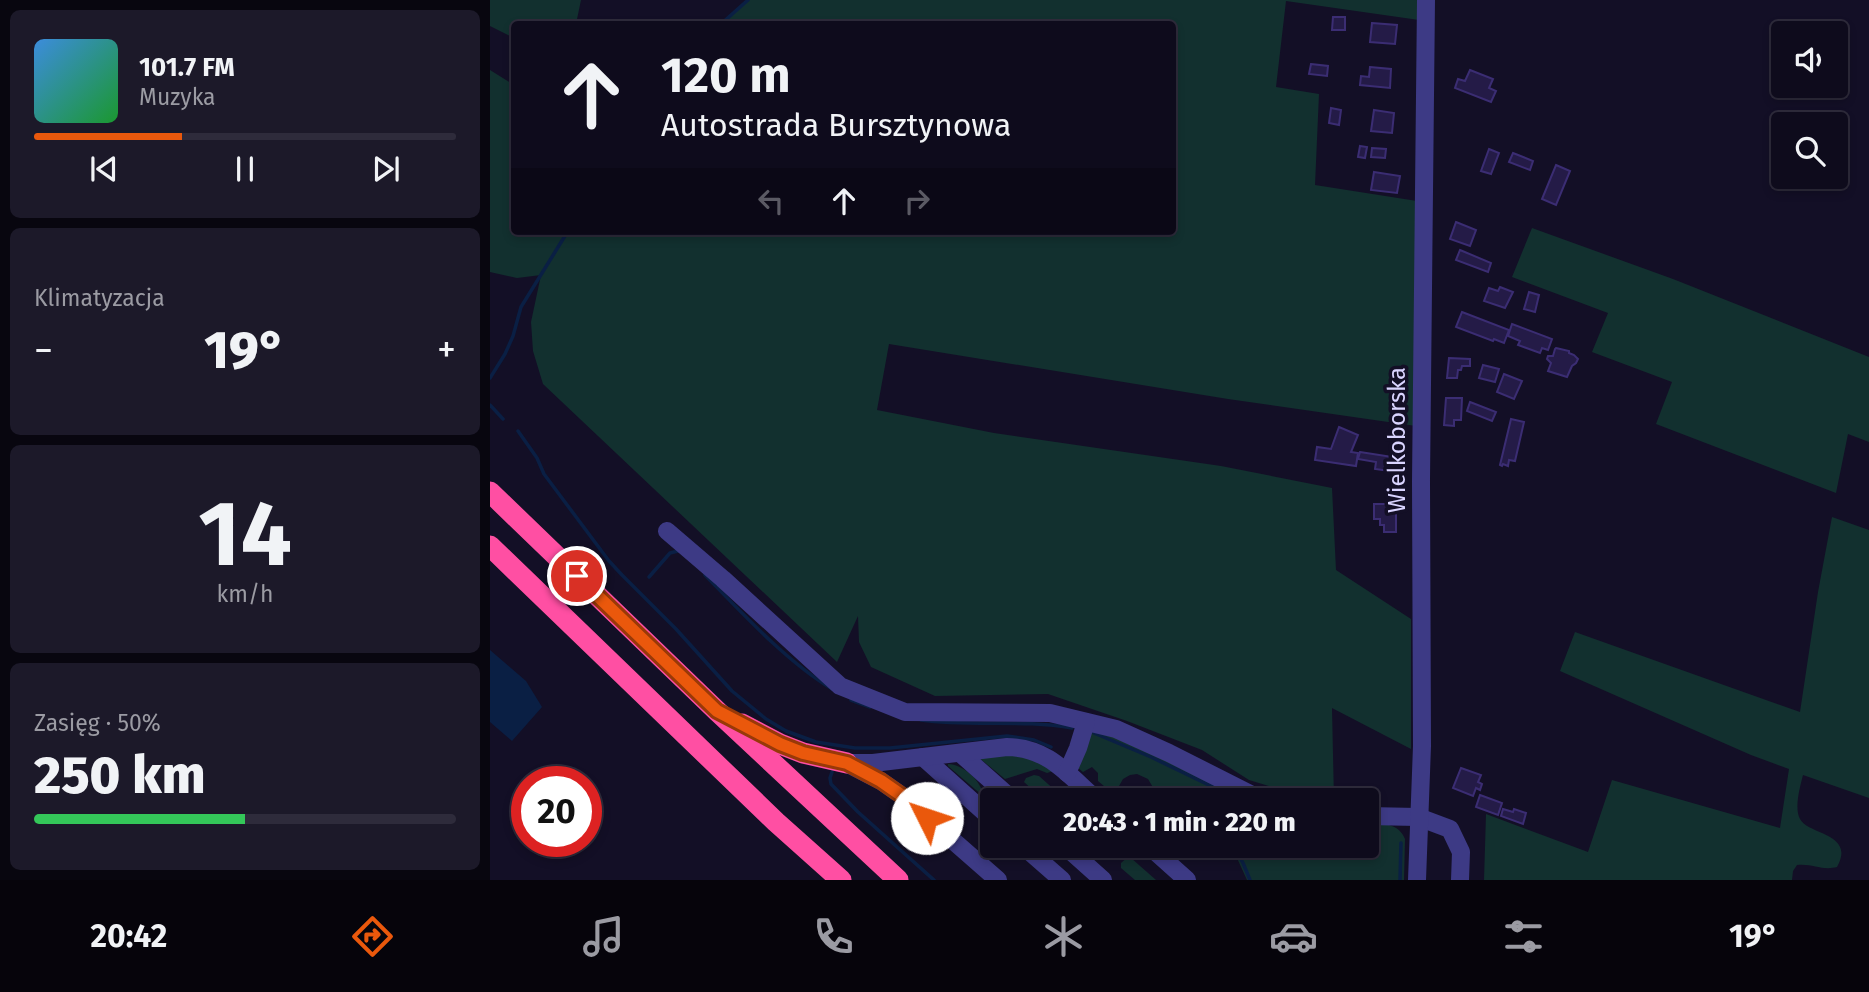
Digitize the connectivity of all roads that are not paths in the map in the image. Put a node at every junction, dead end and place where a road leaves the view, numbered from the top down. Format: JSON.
{"nodes":[{"id":1,"x":1426,"y":0,"type":"edge"},
{"id":2,"x":490,"y":492,"type":"edge"},
{"id":3,"x":667,"y":531,"type":"dead end"},
{"id":4,"x":490,"y":547,"type":"edge"},
{"id":5,"x":717,"y":711,"type":"junction"},
{"id":6,"x":1086,"y":722,"type":"junction"},
{"id":7,"x":960,"y":753,"type":"junction"},
{"id":8,"x":923,"y":757,"type":"junction"},
{"id":9,"x":847,"y":763,"type":"junction"},
{"id":10,"x":1067,"y":773,"type":"junction"},
{"id":11,"x":999,"y":788,"type":"edge"},
{"id":12,"x":1084,"y":788,"type":"edge"},
{"id":13,"x":1237,"y":788,"type":"edge"},
{"id":14,"x":980,"y":808,"type":"edge"},
{"id":15,"x":1379,"y":816,"type":"edge"},
{"id":16,"x":1418,"y":817,"type":"junction"},
{"id":17,"x":776,"y":822,"type":"junction"},
{"id":18,"x":1037,"y":858,"type":"edge"},
{"id":19,"x":1078,"y":858,"type":"edge"},
{"id":20,"x":1162,"y":858,"type":"edge"},
{"id":21,"x":822,"y":880,"type":"edge"},
{"id":22,"x":841,"y":880,"type":"edge"},
{"id":23,"x":898,"y":880,"type":"edge"},
{"id":24,"x":998,"y":880,"type":"edge"},
{"id":25,"x":1062,"y":880,"type":"edge"},
{"id":26,"x":1103,"y":880,"type":"edge"},
{"id":27,"x":1187,"y":880,"type":"edge"},
{"id":28,"x":1416,"y":880,"type":"edge"},
{"id":29,"x":1460,"y":880,"type":"edge"}],
"edges":[{"from":1,"to":16,"type":"street","name":"Wielkoborska"},
{"from":2,"to":5,"type":"highway"},
{"from":3,"to":6,"type":"street"},
{"from":4,"to":17,"type":"highway"},
{"from":5,"to":9,"type":"highway"},
{"from":5,"to":23,"type":"highway"},
{"from":6,"to":10,"type":"street"},
{"from":6,"to":13,"type":"street"},
{"from":7,"to":8,"type":"street"},
{"from":7,"to":10,"type":"street"},
{"from":7,"to":11,"type":"street"},
{"from":8,"to":9,"type":"street"},
{"from":8,"to":14,"type":"street"},
{"from":9,"to":24,"type":"street"},
{"from":10,"to":12,"type":"street"},
{"from":15,"to":16,"type":"street"},
{"from":16,"to":28,"type":"street","name":"Wielkoborska"},
{"from":16,"to":29,"type":"street"},
{"from":17,"to":21,"type":"highway"},
{"from":17,"to":22,"type":"highway"},
{"from":18,"to":25,"type":"street"},
{"from":19,"to":26,"type":"street"},
{"from":20,"to":27,"type":"street"}]}
